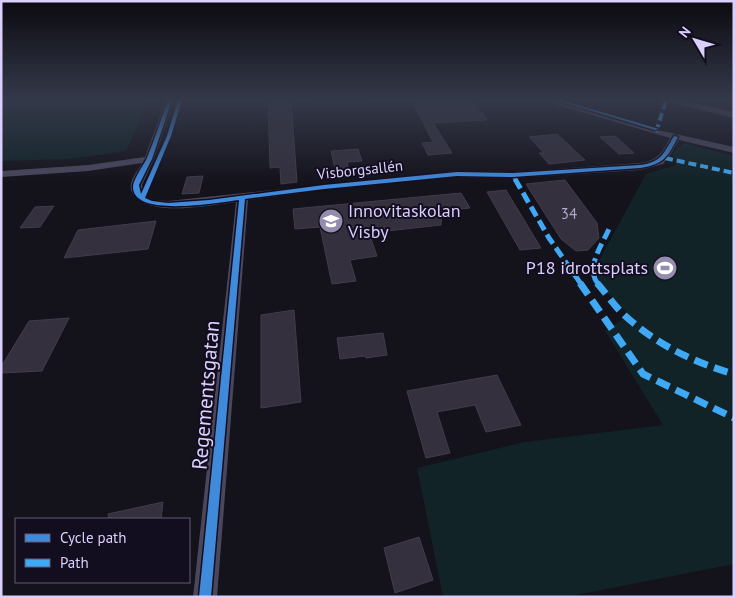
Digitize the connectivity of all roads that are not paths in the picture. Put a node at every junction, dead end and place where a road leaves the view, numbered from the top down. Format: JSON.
{"nodes":[{"id":1,"x":160,"y":128,"type":"edge"},
{"id":2,"x":645,"y":128,"type":"edge"},
{"id":3,"x":676,"y":137,"type":"junction"},
{"id":4,"x":734,"y":150,"type":"edge"},
{"id":5,"x":149,"y":159,"type":"junction"},
{"id":6,"x":1,"y":174,"type":"edge"},
{"id":7,"x":242,"y":197,"type":"junction"},
{"id":8,"x":206,"y":597,"type":"edge"}],
"edges":[{"from":1,"to":5,"type":"street","name":"Visborgsallén"},
{"from":2,"to":3,"type":"street"},
{"from":3,"to":4,"type":"street"},
{"from":3,"to":7,"type":"street","name":"Visborgsallén"},
{"from":5,"to":6,"type":"street"},
{"from":5,"to":7,"type":"street","name":"Visborgsallén"},
{"from":7,"to":8,"type":"street","name":"Regementsgatan"}]}
